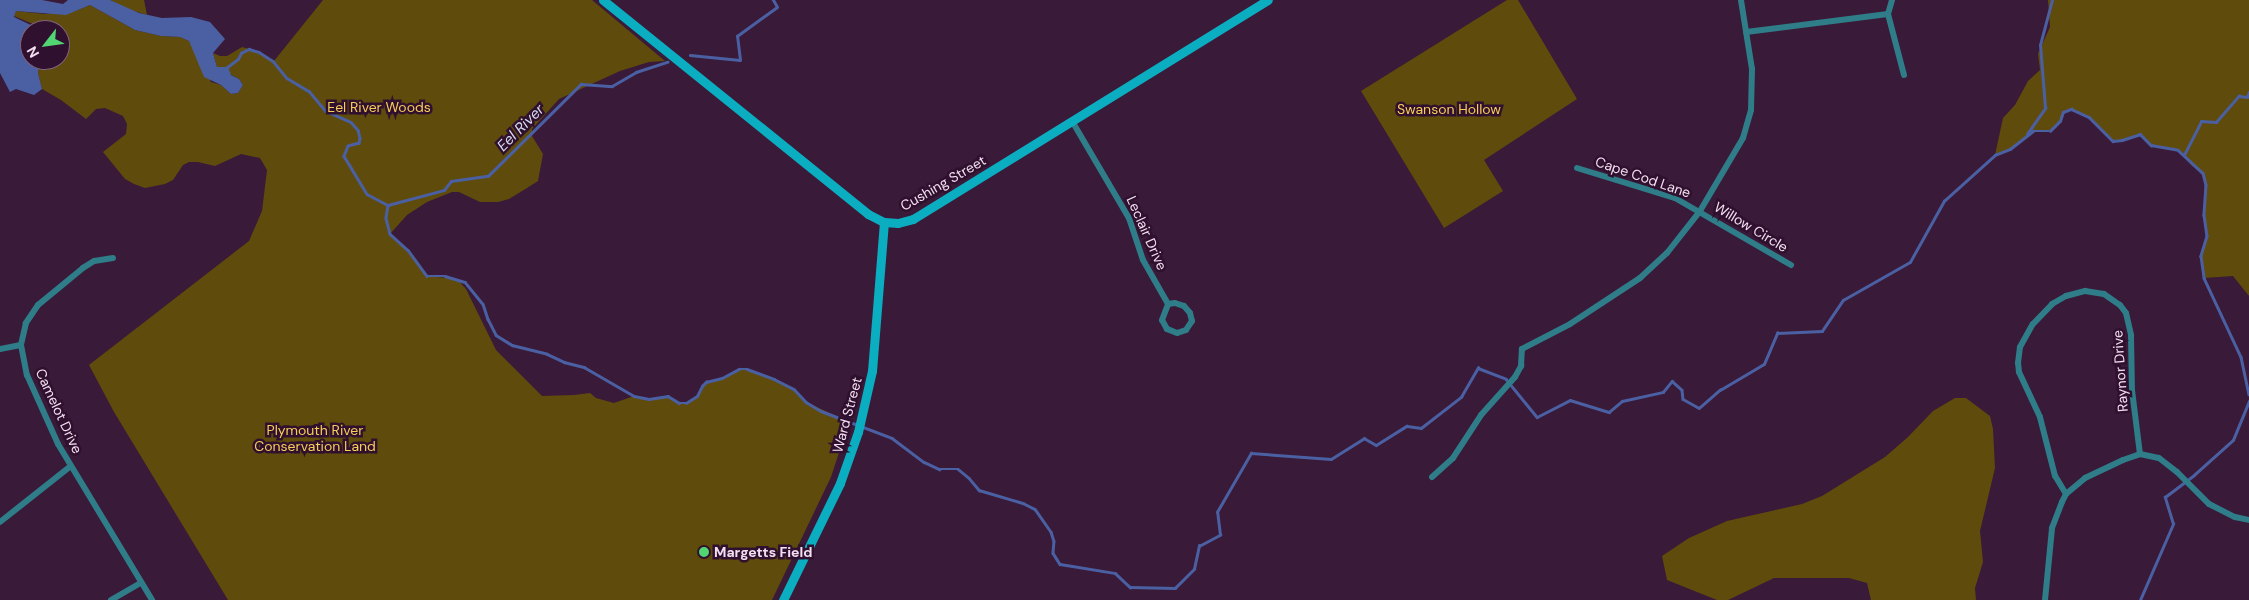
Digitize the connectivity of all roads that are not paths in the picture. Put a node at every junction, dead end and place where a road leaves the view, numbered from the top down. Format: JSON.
{"nodes":[{"id":1,"x":603,"y":0,"type":"edge"},
{"id":2,"x":1268,"y":0,"type":"edge"},
{"id":3,"x":1741,"y":0,"type":"edge"},
{"id":4,"x":1892,"y":0,"type":"edge"},
{"id":5,"x":1888,"y":14,"type":"junction"},
{"id":6,"x":1746,"y":32,"type":"junction"},
{"id":7,"x":1904,"y":75,"type":"dead end"},
{"id":8,"x":1072,"y":121,"type":"junction"},
{"id":9,"x":1577,"y":168,"type":"dead end"},
{"id":10,"x":1700,"y":211,"type":"junction"},
{"id":11,"x":884,"y":222,"type":"junction"},
{"id":12,"x":113,"y":258,"type":"dead end"},
{"id":13,"x":1791,"y":264,"type":"dead end"},
{"id":14,"x":1168,"y":304,"type":"junction"},
{"id":15,"x":21,"y":345,"type":"junction"},
{"id":16,"x":0,"y":348,"type":"edge"},
{"id":17,"x":2140,"y":454,"type":"junction"},
{"id":18,"x":71,"y":466,"type":"junction"},
{"id":19,"x":1432,"y":477,"type":"dead end"},
{"id":20,"x":2066,"y":494,"type":"junction"},
{"id":21,"x":2249,"y":520,"type":"edge"},
{"id":22,"x":0,"y":522,"type":"edge"},
{"id":23,"x":141,"y":583,"type":"junction"},
{"id":24,"x":111,"y":600,"type":"edge"},
{"id":25,"x":152,"y":600,"type":"edge"},
{"id":26,"x":783,"y":600,"type":"edge"},
{"id":27,"x":2045,"y":600,"type":"edge"}],
"edges":[{"from":1,"to":11,"type":"street"},
{"from":2,"to":8,"type":"street","name":"Cushing Street"},
{"from":3,"to":6,"type":"street"},
{"from":4,"to":5,"type":"street"},
{"from":5,"to":6,"type":"street"},
{"from":5,"to":7,"type":"street"},
{"from":6,"to":10,"type":"street"},
{"from":8,"to":11,"type":"street","name":"Cushing Street"},
{"from":8,"to":14,"type":"street","name":"Leclair Drive"},
{"from":9,"to":10,"type":"street","name":"Cape Cod Lane"},
{"from":10,"to":13,"type":"street","name":"Willow Circle"},
{"from":10,"to":19,"type":"street"},
{"from":11,"to":26,"type":"street","name":"Ward Street"},
{"from":12,"to":15,"type":"street","name":"Camelot Drive"},
{"from":14,"to":14,"type":"street"},
{"from":15,"to":16,"type":"street"},
{"from":15,"to":18,"type":"street","name":"Camelot Drive"},
{"from":17,"to":20,"type":"street"},
{"from":17,"to":20,"type":"street","name":"Raynor Drive"},
{"from":17,"to":21,"type":"street"},
{"from":18,"to":22,"type":"street"},
{"from":18,"to":23,"type":"street","name":"Camelot Drive"},
{"from":20,"to":27,"type":"street"},
{"from":23,"to":24,"type":"street"},
{"from":23,"to":25,"type":"street","name":"Camelot Drive"}]}
